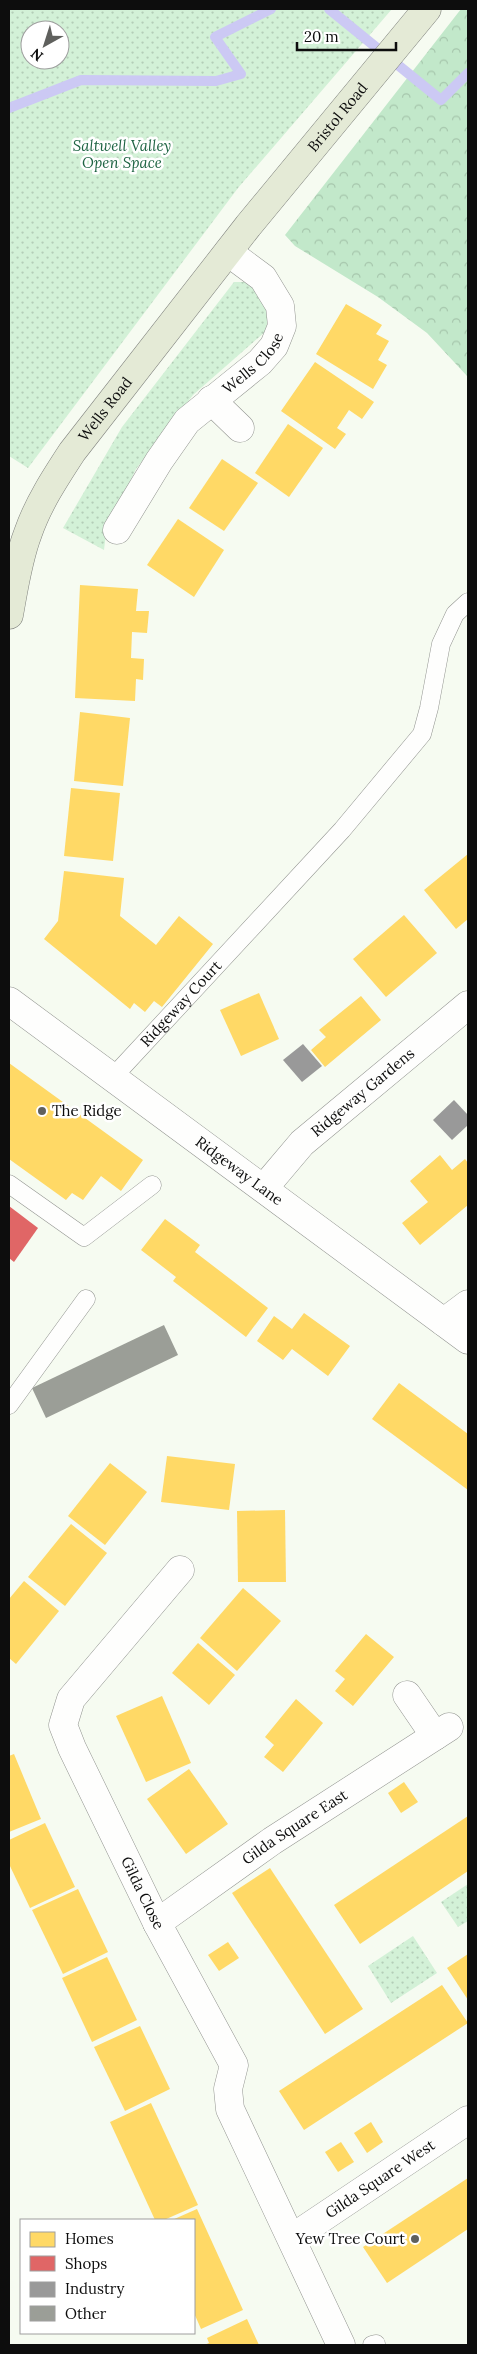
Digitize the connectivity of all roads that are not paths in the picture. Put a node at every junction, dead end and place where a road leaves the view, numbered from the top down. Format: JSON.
{"nodes":[{"id":1,"x":426,"y":9,"type":"edge"},
{"id":2,"x":248,"y":226,"type":"joint"},
{"id":3,"x":228,"y":252,"type":"junction"},
{"id":4,"x":211,"y":400,"type":"junction"},
{"id":5,"x":240,"y":428,"type":"dead end"},
{"id":6,"x":117,"y":530,"type":"dead end"},
{"id":7,"x":468,"y":602,"type":"edge"},
{"id":8,"x":9,"y":616,"type":"edge"},
{"id":9,"x":9,"y":1001,"type":"edge"},
{"id":10,"x":468,"y":1005,"type":"edge"},
{"id":11,"x":113,"y":1077,"type":"junction"},
{"id":12,"x":9,"y":1184,"type":"edge"},
{"id":13,"x":152,"y":1185,"type":"dead end"},
{"id":14,"x":264,"y":1188,"type":"junction"},
{"id":15,"x":86,"y":1299,"type":"dead end"},
{"id":16,"x":468,"y":1304,"type":"edge"},
{"id":17,"x":444,"y":1322,"type":"junction"},
{"id":18,"x":468,"y":1340,"type":"edge"},
{"id":19,"x":9,"y":1405,"type":"edge"},
{"id":20,"x":180,"y":1570,"type":"dead end"},
{"id":21,"x":407,"y":1695,"type":"dead end"},
{"id":22,"x":156,"y":1923,"type":"junction"},
{"id":23,"x":468,"y":2120,"type":"edge"},
{"id":24,"x":292,"y":2238,"type":"junction"},
{"id":25,"x":341,"y":2345,"type":"edge"}],
"edges":[{"from":1,"to":2,"type":"highway","name":"Bristol Road"},
{"from":2,"to":3,"type":"highway","name":"Wells Road"},
{"from":3,"to":4,"type":"street","name":"Wells Close"},
{"from":3,"to":8,"type":"highway","name":"Wells Road"},
{"from":4,"to":5,"type":"street","name":"Wells Close"},
{"from":4,"to":6,"type":"street","name":"Wells Close"},
{"from":7,"to":11,"type":"lane","name":"Ridgeway Court"},
{"from":9,"to":11,"type":"street","name":"Ridgeway Lane"},
{"from":10,"to":14,"type":"street","name":"Ridgeway Gardens"},
{"from":11,"to":14,"type":"street","name":"Ridgeway Lane"},
{"from":12,"to":13,"type":"lane"},
{"from":14,"to":17,"type":"street","name":"Ridgeway Lane"},
{"from":15,"to":19,"type":"lane"},
{"from":16,"to":17,"type":"street"},
{"from":17,"to":18,"type":"street","name":"Ridgeway Lane"},
{"from":20,"to":22,"type":"street","name":"Gilda Close"},
{"from":21,"to":22,"type":"street","name":"Gilda Square East"},
{"from":22,"to":24,"type":"street","name":"Gilda Close"},
{"from":23,"to":24,"type":"street","name":"Gilda Square West"},
{"from":24,"to":25,"type":"street","name":"Gilda Close"}]}
